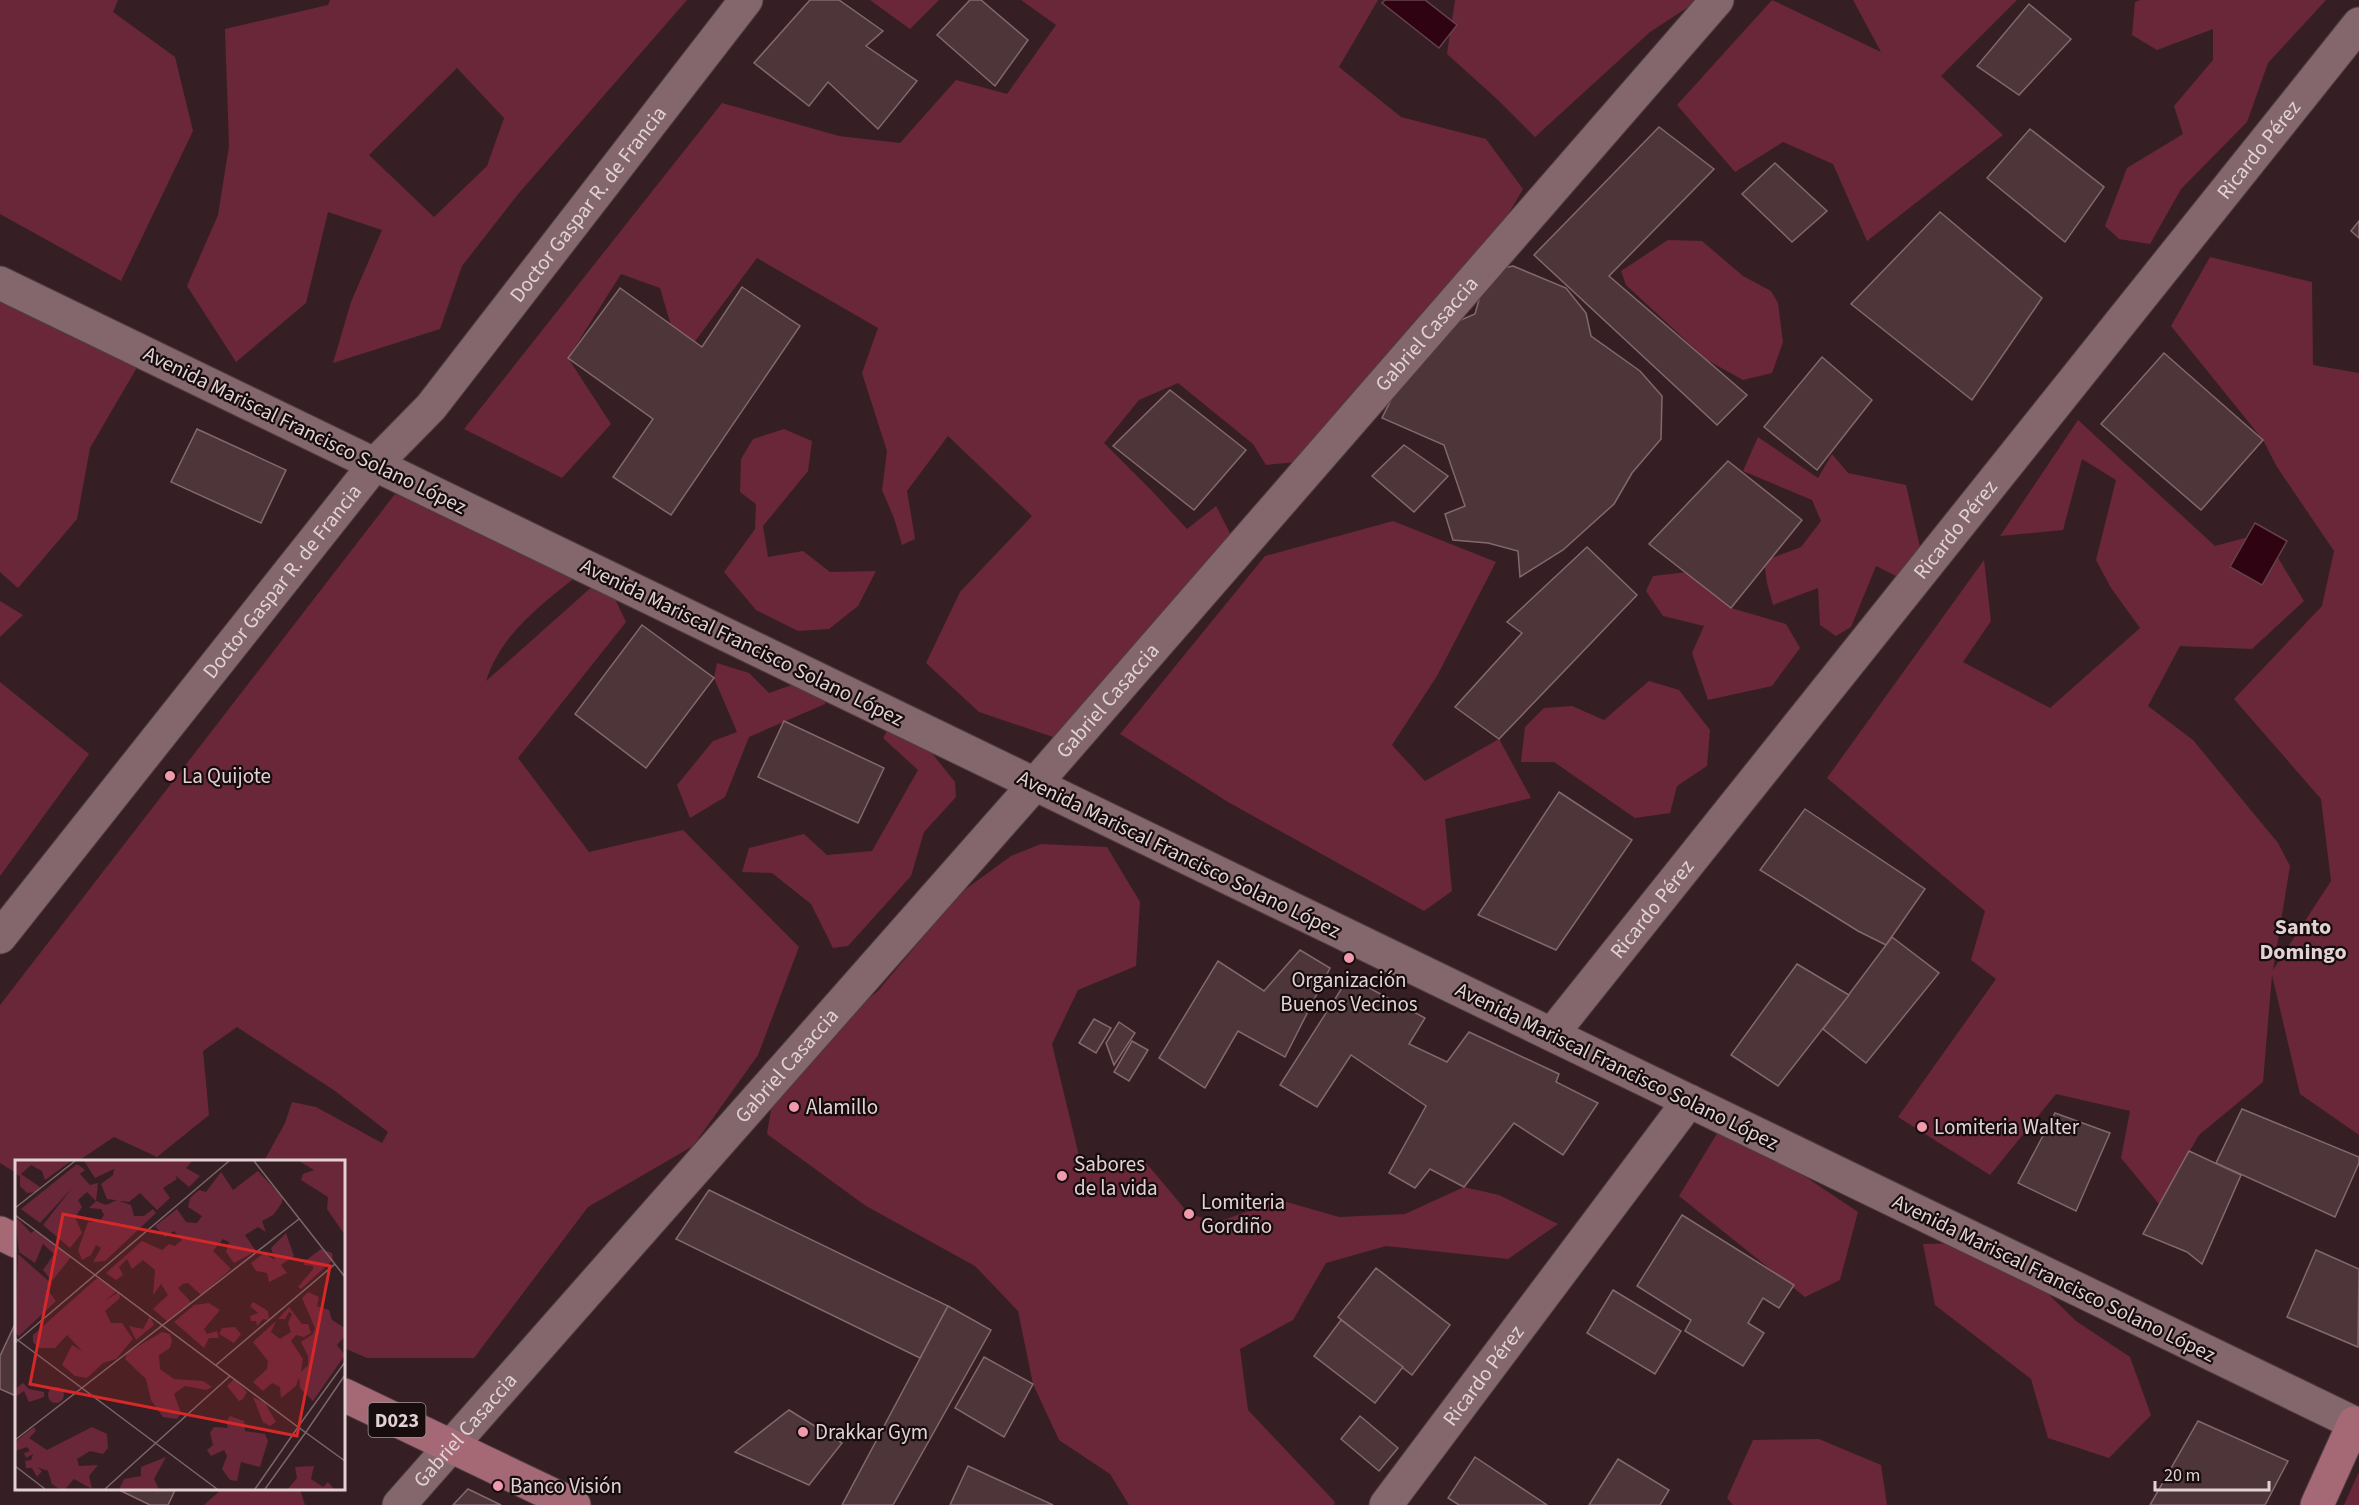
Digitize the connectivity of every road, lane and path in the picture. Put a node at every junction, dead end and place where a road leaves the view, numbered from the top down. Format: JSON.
{"nodes":[{"id":1,"x":746,"y":0,"type":"edge"},
{"id":2,"x":1717,"y":0,"type":"edge"},
{"id":3,"x":2359,"y":24,"type":"edge"},
{"id":4,"x":0,"y":283,"type":"edge"},
{"id":5,"x":375,"y":464,"type":"junction"},
{"id":6,"x":1035,"y":784,"type":"junction"},
{"id":7,"x":0,"y":938,"type":"edge"},
{"id":8,"x":1552,"y":1034,"type":"junction"},
{"id":9,"x":1689,"y":1101,"type":"junction"},
{"id":10,"x":0,"y":1233,"type":"edge"},
{"id":11,"x":15,"y":1240,"type":"edge"},
{"id":12,"x":345,"y":1395,"type":"edge"},
{"id":13,"x":2357,"y":1420,"type":"edge"},
{"id":14,"x":450,"y":1445,"type":"junction"},
{"id":15,"x":399,"y":1505,"type":"edge"},
{"id":16,"x":574,"y":1505,"type":"edge"},
{"id":17,"x":1386,"y":1505,"type":"edge"},
{"id":18,"x":2317,"y":1505,"type":"edge"}],
"edges":[{"from":1,"to":5,"type":"street","name":"Doctor Gaspar R. de Francia"},
{"from":2,"to":6,"type":"street","name":"Gabriel Casaccia"},
{"from":3,"to":8,"type":"street","name":"Ricardo Pérez"},
{"from":4,"to":5,"type":"street","name":"Avenida Mariscal Francisco Solano López"},
{"from":5,"to":6,"type":"street","name":"Avenida Mariscal Francisco Solano López"},
{"from":5,"to":7,"type":"street","name":"Doctor Gaspar R. de Francia"},
{"from":6,"to":8,"type":"street","name":"Avenida Mariscal Francisco Solano López"},
{"from":6,"to":14,"type":"street","name":"Gabriel Casaccia"},
{"from":8,"to":9,"type":"street","name":"Avenida Mariscal Francisco Solano López"},
{"from":9,"to":13,"type":"street","name":"Avenida Mariscal Francisco Solano López"},
{"from":9,"to":17,"type":"street","name":"Ricardo Pérez"},
{"from":10,"to":11,"type":"main road"},
{"from":12,"to":14,"type":"main road","number":"D023"},
{"from":13,"to":18,"type":"main road"},
{"from":14,"to":15,"type":"street","name":"Gabriel Casaccia"},
{"from":14,"to":16,"type":"main road","number":"D023"}]}
